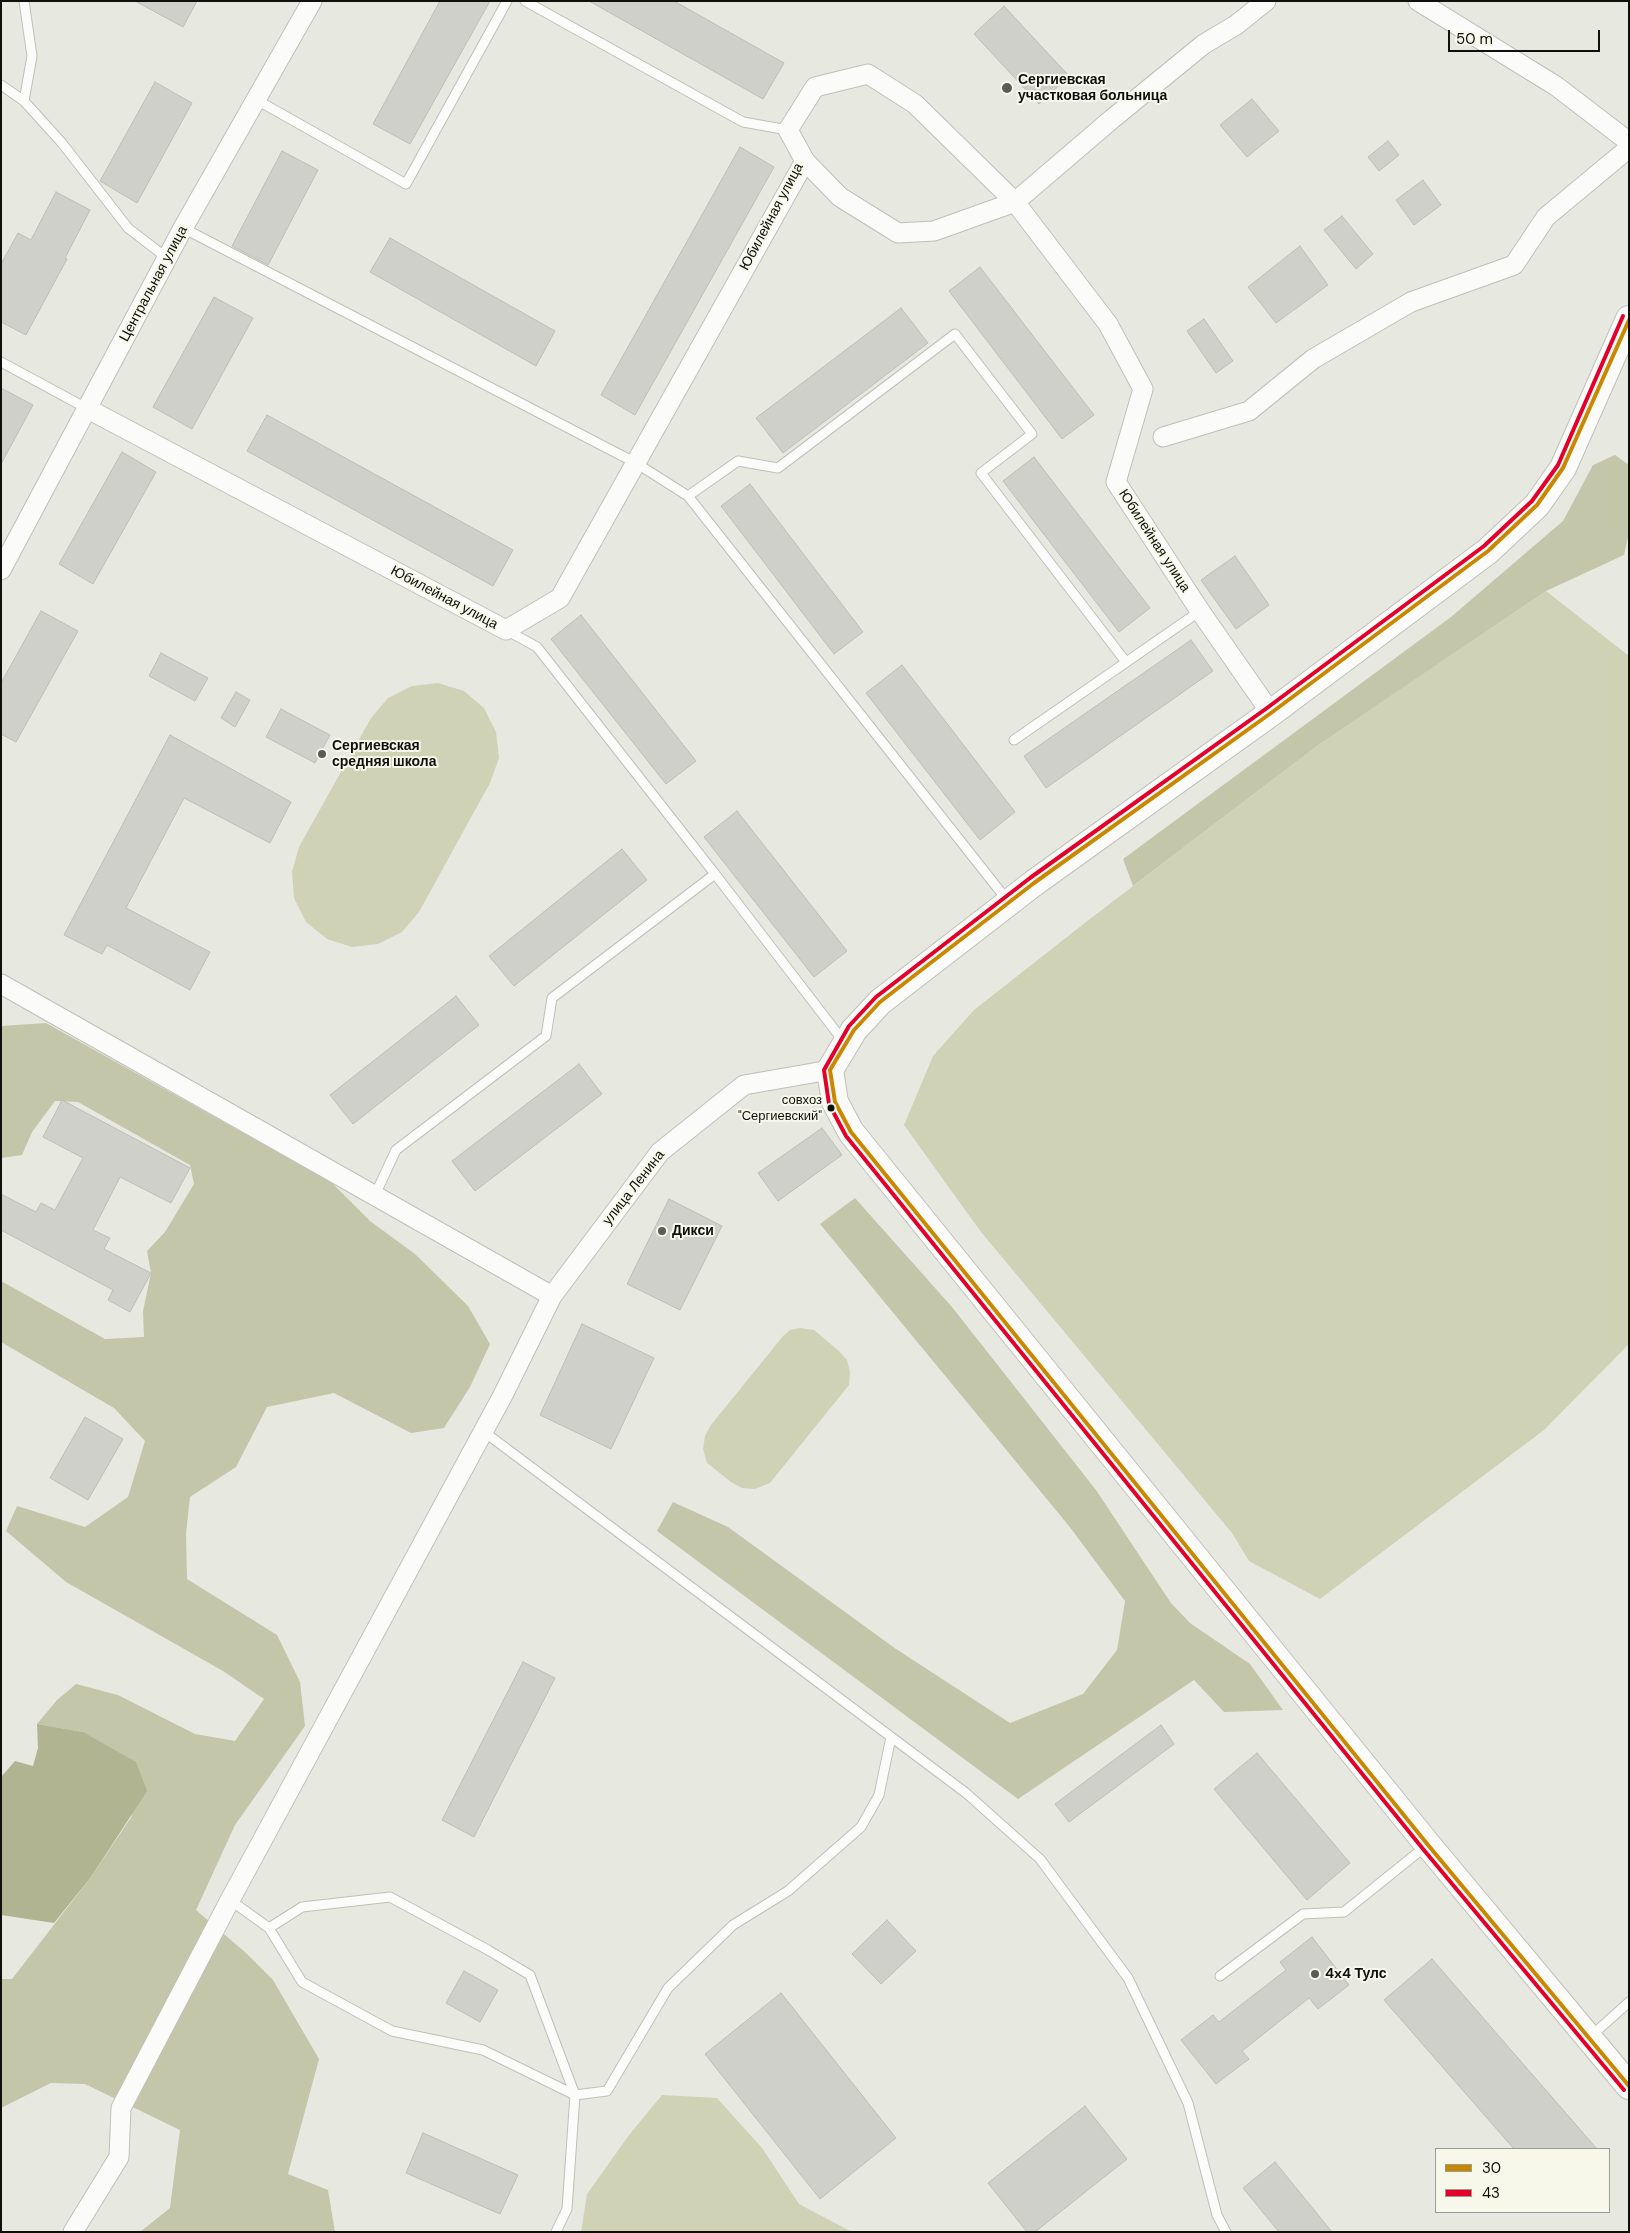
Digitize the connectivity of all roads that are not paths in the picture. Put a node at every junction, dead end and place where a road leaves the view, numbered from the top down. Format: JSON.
{"nodes":[{"id":1,"x":24,"y":1,"type":"edge"},
{"id":2,"x":312,"y":1,"type":"edge"},
{"id":3,"x":507,"y":1,"type":"edge"},
{"id":4,"x":525,"y":1,"type":"edge"},
{"id":5,"x":1266,"y":1,"type":"edge"},
{"id":6,"x":1418,"y":1,"type":"edge"},
{"id":7,"x":1,"y":85,"type":"edge"},
{"id":8,"x":255,"y":99,"type":"junction"},
{"id":9,"x":24,"y":101,"type":"junction"},
{"id":10,"x":788,"y":130,"type":"junction"},
{"id":11,"x":1629,"y":142,"type":"edge"},
{"id":12,"x":1629,"y":148,"type":"edge"},
{"id":13,"x":805,"y":161,"type":"junction"},
{"id":14,"x":1015,"y":202,"type":"junction"},
{"id":15,"x":183,"y":228,"type":"junction"},
{"id":16,"x":167,"y":258,"type":"junction"},
{"id":17,"x":1629,"y":319,"type":"edge"},
{"id":18,"x":1,"y":362,"type":"edge"},
{"id":19,"x":88,"y":409,"type":"junction"},
{"id":20,"x":1163,"y":436,"type":"dead end"},
{"id":21,"x":636,"y":463,"type":"junction"},
{"id":22,"x":688,"y":496,"type":"junction"},
{"id":23,"x":1,"y":570,"type":"edge"},
{"id":24,"x":1200,"y":611,"type":"junction"},
{"id":25,"x":506,"y":630,"type":"junction"},
{"id":26,"x":1126,"y":662,"type":"junction"},
{"id":27,"x":1271,"y":714,"type":"junction"},
{"id":28,"x":1014,"y":740,"type":"dead end"},
{"id":29,"x":715,"y":874,"type":"junction"},
{"id":30,"x":1009,"y":902,"type":"junction"},
{"id":31,"x":1,"y":984,"type":"edge"},
{"id":32,"x":846,"y":1044,"type":"junction"},
{"id":33,"x":830,"y":1070,"type":"junction"},
{"id":34,"x":375,"y":1195,"type":"junction"},
{"id":35,"x":552,"y":1296,"type":"junction"},
{"id":36,"x":483,"y":1431,"type":"junction"},
{"id":37,"x":891,"y":1737,"type":"junction"},
{"id":38,"x":1428,"y":1845,"type":"junction"},
{"id":39,"x":230,"y":1900,"type":"junction"},
{"id":40,"x":269,"y":1928,"type":"junction"},
{"id":41,"x":1220,"y":1976,"type":"dead end"},
{"id":42,"x":1629,"y":2002,"type":"edge"},
{"id":43,"x":1588,"y":2039,"type":"junction"},
{"id":44,"x":1629,"y":2086,"type":"edge"},
{"id":45,"x":575,"y":2095,"type":"junction"},
{"id":46,"x":73,"y":2232,"type":"edge"},
{"id":47,"x":556,"y":2232,"type":"edge"},
{"id":48,"x":1226,"y":2232,"type":"edge"}],
"edges":[{"from":1,"to":9,"type":"lane"},
{"from":2,"to":8,"type":"street","name":"Центральная улица"},
{"from":3,"to":8,"type":"lane"},
{"from":4,"to":10,"type":"lane"},
{"from":5,"to":14,"type":"street"},
{"from":6,"to":11,"type":"street"},
{"from":7,"to":9,"type":"lane"},
{"from":8,"to":15,"type":"street","name":"Центральная улица"},
{"from":9,"to":16,"type":"lane"},
{"from":10,"to":13,"type":"street","name":"Юбилейная улица"},
{"from":10,"to":14,"type":"street","name":"Юбилейная улица"},
{"from":12,"to":20,"type":"street"},
{"from":13,"to":14,"type":"street"},
{"from":13,"to":21,"type":"street","name":"Юбилейная улица"},
{"from":14,"to":24,"type":"street","name":"Юбилейная улица"},
{"from":15,"to":16,"type":"street","name":"Центральная улица"},
{"from":15,"to":21,"type":"lane"},
{"from":16,"to":19,"type":"street","name":"Центральная улица"},
{"from":17,"to":27,"type":"street"},
{"from":18,"to":19,"type":"lane"},
{"from":19,"to":23,"type":"street","name":"Центральная улица"},
{"from":19,"to":25,"type":"street","name":"Юбилейная улица"},
{"from":21,"to":22,"type":"lane"},
{"from":21,"to":25,"type":"street","name":"Юбилейная улица"},
{"from":22,"to":26,"type":"lane"},
{"from":22,"to":30,"type":"lane"},
{"from":24,"to":26,"type":"lane"},
{"from":24,"to":27,"type":"street","name":"Юбилейная улица"},
{"from":25,"to":29,"type":"lane"},
{"from":26,"to":28,"type":"lane"},
{"from":27,"to":30,"type":"street"},
{"from":29,"to":32,"type":"lane"},
{"from":29,"to":34,"type":"lane"},
{"from":30,"to":32,"type":"street"},
{"from":31,"to":34,"type":"street"},
{"from":32,"to":33,"type":"street"},
{"from":33,"to":35,"type":"street","name":"улица Ленина"},
{"from":33,"to":38,"type":"street"},
{"from":34,"to":35,"type":"street"},
{"from":35,"to":36,"type":"street","name":"улица Ленина"},
{"from":36,"to":37,"type":"lane"},
{"from":36,"to":39,"type":"street","name":"улица Ленина"},
{"from":37,"to":45,"type":"lane"},
{"from":37,"to":48,"type":"lane"},
{"from":38,"to":41,"type":"lane"},
{"from":38,"to":43,"type":"street"},
{"from":39,"to":40,"type":"lane"},
{"from":39,"to":46,"type":"street","name":"улица Ленина"},
{"from":40,"to":45,"type":"lane"},
{"from":40,"to":45,"type":"lane"},
{"from":42,"to":43,"type":"lane"},
{"from":43,"to":44,"type":"street"},
{"from":45,"to":47,"type":"lane"}]}
